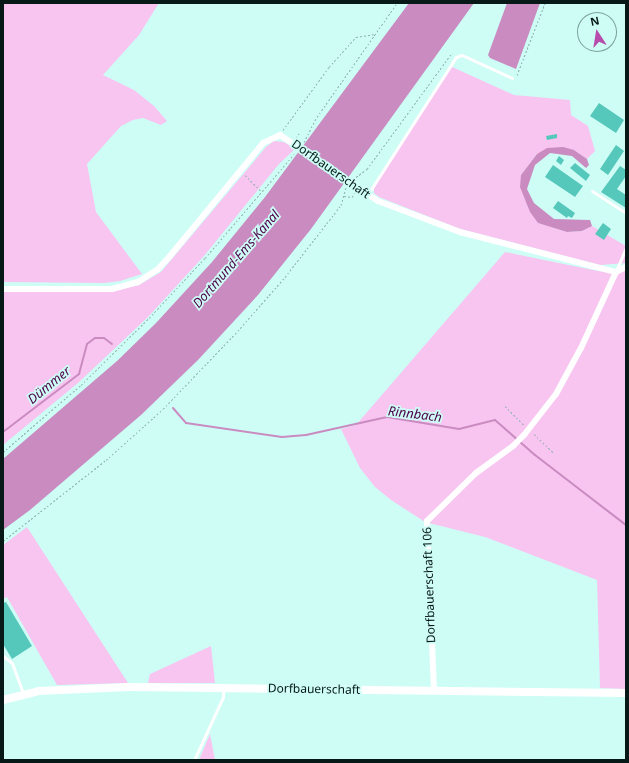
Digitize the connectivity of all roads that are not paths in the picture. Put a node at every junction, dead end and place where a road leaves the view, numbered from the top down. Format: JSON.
{"nodes":[{"id":1,"x":512,"y":78,"type":"road end"},
{"id":2,"x":592,"y":191,"type":"dead end"},
{"id":3,"x":368,"y":195,"type":"junction"},
{"id":4,"x":626,"y":213,"type":"edge"},
{"id":5,"x":626,"y":247,"type":"edge"},
{"id":6,"x":626,"y":267,"type":"edge"},
{"id":7,"x":616,"y":272,"type":"junction"},
{"id":8,"x":3,"y":289,"type":"edge"},
{"id":9,"x":3,"y":656,"type":"edge"},
{"id":10,"x":223,"y":688,"type":"junction"},
{"id":11,"x":434,"y":690,"type":"junction"},
{"id":12,"x":626,"y":693,"type":"edge"},
{"id":13,"x":23,"y":694,"type":"junction"},
{"id":14,"x":3,"y":700,"type":"edge"},
{"id":15,"x":194,"y":760,"type":"edge"}],
"edges":[{"from":1,"to":3,"type":"lane"},
{"from":2,"to":4,"type":"lane"},
{"from":3,"to":7,"type":"street","name":"Dorfbauerschaft"},
{"from":3,"to":8,"type":"street","name":"Dorfbauerschaft"},
{"from":5,"to":7,"type":"lane"},
{"from":6,"to":7,"type":"street"},
{"from":7,"to":11,"type":"street","name":"Dorfbauerschaft 106"},
{"from":9,"to":13,"type":"lane"},
{"from":10,"to":11,"type":"street","name":"Dorfbauerschaft"},
{"from":10,"to":13,"type":"street","name":"Dorfbauerschaft"},
{"from":10,"to":15,"type":"lane"},
{"from":11,"to":12,"type":"street","name":"Dorfbauerschaft"},
{"from":13,"to":14,"type":"street","name":"Dorfbauerschaft"}]}
